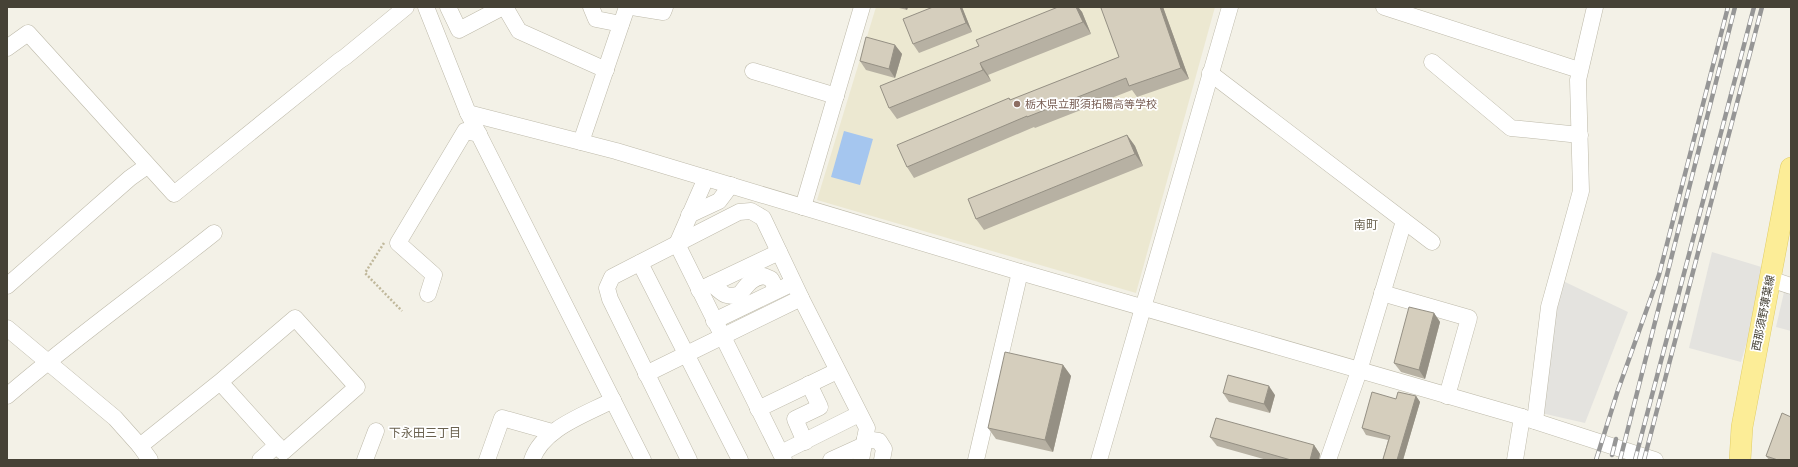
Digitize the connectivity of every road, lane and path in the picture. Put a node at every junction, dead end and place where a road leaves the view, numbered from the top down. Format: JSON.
{"nodes":[{"id":1,"x":406,"y":7,"type":"edge"},
{"id":2,"x":426,"y":7,"type":"edge"},
{"id":3,"x":448,"y":7,"type":"edge"},
{"id":4,"x":504,"y":7,"type":"edge"},
{"id":5,"x":591,"y":7,"type":"edge"},
{"id":6,"x":627,"y":7,"type":"edge"},
{"id":7,"x":632,"y":7,"type":"edge"},
{"id":8,"x":665,"y":7,"type":"edge"},
{"id":9,"x":862,"y":7,"type":"edge"},
{"id":10,"x":1230,"y":7,"type":"edge"},
{"id":11,"x":1384,"y":7,"type":"edge"},
{"id":12,"x":1595,"y":7,"type":"edge"},
{"id":13,"x":621,"y":24,"type":"junction"},
{"id":14,"x":7,"y":48,"type":"edge"},
{"id":15,"x":1432,"y":62,"type":"dead end"},
{"id":16,"x":606,"y":70,"type":"junction"},
{"id":17,"x":1579,"y":70,"type":"junction"},
{"id":18,"x":753,"y":71,"type":"dead end"},
{"id":19,"x":1210,"y":73,"type":"junction"},
{"id":20,"x":836,"y":96,"type":"junction"},
{"id":21,"x":468,"y":113,"type":"junction"},
{"id":22,"x":479,"y":134,"type":"junction"},
{"id":23,"x":1580,"y":135,"type":"junction"},
{"id":24,"x":581,"y":142,"type":"junction"},
{"id":25,"x":146,"y":166,"type":"junction"},
{"id":26,"x":1791,"y":168,"type":"edge"},
{"id":27,"x":706,"y":178,"type":"junction"},
{"id":28,"x":731,"y":185,"type":"junction"},
{"id":29,"x":803,"y":207,"type":"junction"},
{"id":30,"x":689,"y":215,"type":"junction"},
{"id":31,"x":1404,"y":221,"type":"junction"},
{"id":32,"x":214,"y":233,"type":"dead end"},
{"id":33,"x":1432,"y":242,"type":"dead end"},
{"id":34,"x":677,"y":244,"type":"junction"},
{"id":35,"x":779,"y":252,"type":"junction"},
{"id":36,"x":640,"y":262,"type":"junction"},
{"id":37,"x":1020,"y":272,"type":"junction"},
{"id":38,"x":1770,"y":280,"type":"junction"},
{"id":39,"x":793,"y":283,"type":"junction"},
{"id":40,"x":7,"y":286,"type":"edge"},
{"id":41,"x":1791,"y":286,"type":"edge"},
{"id":42,"x":706,"y":287,"type":"junction"},
{"id":43,"x":777,"y":290,"type":"junction"},
{"id":44,"x":1382,"y":293,"type":"junction"},
{"id":45,"x":428,"y":294,"type":"dead end"},
{"id":46,"x":801,"y":298,"type":"junction"},
{"id":47,"x":1144,"y":307,"type":"junction"},
{"id":48,"x":714,"y":321,"type":"junction"},
{"id":49,"x":7,"y":328,"type":"edge"},
{"id":50,"x":722,"y":337,"type":"junction"},
{"id":51,"x":687,"y":354,"type":"junction"},
{"id":52,"x":47,"y":361,"type":"junction"},
{"id":53,"x":837,"y":371,"type":"junction"},
{"id":54,"x":1358,"y":371,"type":"junction"},
{"id":55,"x":646,"y":374,"type":"junction"},
{"id":56,"x":220,"y":382,"type":"junction"},
{"id":57,"x":809,"y":384,"type":"junction"},
{"id":58,"x":7,"y":396,"type":"edge"},
{"id":59,"x":1447,"y":396,"type":"junction"},
{"id":60,"x":613,"y":400,"type":"junction"},
{"id":61,"x":758,"y":409,"type":"junction"},
{"id":62,"x":859,"y":414,"type":"junction"},
{"id":63,"x":1528,"y":419,"type":"junction"},
{"id":64,"x":376,"y":431,"type":"dead end"},
{"id":65,"x":552,"y":432,"type":"junction"},
{"id":66,"x":805,"y":442,"type":"junction"},
{"id":67,"x":277,"y":445,"type":"junction"},
{"id":68,"x":140,"y":446,"type":"junction"},
{"id":69,"x":863,"y":448,"type":"edge"},
{"id":70,"x":783,"y":457,"type":"edge"},
{"id":71,"x":150,"y":460,"type":"edge"},
{"id":72,"x":260,"y":460,"type":"edge"},
{"id":73,"x":365,"y":460,"type":"edge"},
{"id":74,"x":487,"y":460,"type":"edge"},
{"id":75,"x":532,"y":460,"type":"edge"},
{"id":76,"x":643,"y":460,"type":"edge"},
{"id":77,"x":689,"y":460,"type":"edge"},
{"id":78,"x":740,"y":460,"type":"edge"},
{"id":79,"x":831,"y":460,"type":"edge"},
{"id":80,"x":882,"y":460,"type":"edge"},
{"id":81,"x":976,"y":460,"type":"edge"},
{"id":82,"x":1099,"y":460,"type":"edge"},
{"id":83,"x":1328,"y":460,"type":"edge"},
{"id":84,"x":1515,"y":460,"type":"edge"},
{"id":85,"x":1654,"y":460,"type":"edge"},
{"id":86,"x":1740,"y":460,"type":"edge"}],
"edges":[{"from":1,"to":25,"type":"street"},
{"from":2,"to":21,"type":"street"},
{"from":3,"to":4,"type":"street"},
{"from":4,"to":16,"type":"street"},
{"from":5,"to":13,"type":"street"},
{"from":6,"to":13,"type":"street"},
{"from":7,"to":8,"type":"street"},
{"from":9,"to":20,"type":"street"},
{"from":10,"to":19,"type":"street"},
{"from":11,"to":17,"type":"street"},
{"from":12,"to":17,"type":"street"},
{"from":13,"to":16,"type":"street"},
{"from":14,"to":25,"type":"street"},
{"from":15,"to":23,"type":"street"},
{"from":16,"to":24,"type":"street"},
{"from":17,"to":23,"type":"street"},
{"from":18,"to":20,"type":"street"},
{"from":19,"to":31,"type":"street"},
{"from":19,"to":47,"type":"street"},
{"from":20,"to":29,"type":"street"},
{"from":21,"to":22,"type":"street"},
{"from":21,"to":24,"type":"street"},
{"from":22,"to":45,"type":"street"},
{"from":22,"to":60,"type":"street"},
{"from":23,"to":63,"type":"street"},
{"from":24,"to":27,"type":"street"},
{"from":25,"to":40,"type":"street"},
{"from":26,"to":38,"type":"main road","name":"西那須野薄葉線"},
{"from":27,"to":28,"type":"street"},
{"from":27,"to":30,"type":"street"},
{"from":28,"to":29,"type":"street"},
{"from":28,"to":30,"type":"street"},
{"from":29,"to":37,"type":"street"},
{"from":30,"to":34,"type":"street"},
{"from":31,"to":33,"type":"street"},
{"from":31,"to":44,"type":"street"},
{"from":32,"to":52,"type":"street"},
{"from":34,"to":35,"type":"street"},
{"from":34,"to":36,"type":"street"},
{"from":34,"to":42,"type":"street"},
{"from":35,"to":39,"type":"street"},
{"from":35,"to":42,"type":"street"},
{"from":36,"to":51,"type":"street"},
{"from":36,"to":55,"type":"street"},
{"from":37,"to":47,"type":"street"},
{"from":37,"to":81,"type":"street"},
{"from":38,"to":41,"type":"street"},
{"from":38,"to":86,"type":"main road","name":"西那須野薄葉線"},
{"from":39,"to":43,"type":"street"},
{"from":39,"to":46,"type":"street"},
{"from":42,"to":43,"type":"street"},
{"from":42,"to":48,"type":"street"},
{"from":43,"to":48,"type":"street"},
{"from":44,"to":54,"type":"street"},
{"from":44,"to":59,"type":"street"},
{"from":46,"to":50,"type":"street"},
{"from":46,"to":53,"type":"street"},
{"from":47,"to":54,"type":"street"},
{"from":47,"to":82,"type":"street"},
{"from":48,"to":50,"type":"street"},
{"from":49,"to":52,"type":"street"},
{"from":50,"to":51,"type":"street"},
{"from":50,"to":61,"type":"street"},
{"from":51,"to":55,"type":"street"},
{"from":51,"to":78,"type":"street"},
{"from":52,"to":58,"type":"street"},
{"from":52,"to":68,"type":"street"},
{"from":53,"to":57,"type":"street"},
{"from":53,"to":62,"type":"street"},
{"from":54,"to":59,"type":"street"},
{"from":54,"to":83,"type":"street"},
{"from":55,"to":77,"type":"street"},
{"from":56,"to":67,"type":"street"},
{"from":56,"to":67,"type":"street"},
{"from":56,"to":68,"type":"street"},
{"from":57,"to":61,"type":"street"},
{"from":57,"to":66,"type":"street"},
{"from":59,"to":63,"type":"street"},
{"from":60,"to":65,"type":"street"},
{"from":60,"to":76,"type":"street"},
{"from":61,"to":70,"type":"street"},
{"from":62,"to":66,"type":"street"},
{"from":62,"to":69,"type":"street"},
{"from":63,"to":84,"type":"street"},
{"from":63,"to":85,"type":"street"},
{"from":64,"to":73,"type":"street"},
{"from":65,"to":74,"type":"street"},
{"from":65,"to":75,"type":"street"},
{"from":66,"to":70,"type":"street"},
{"from":67,"to":72,"type":"street"},
{"from":68,"to":71,"type":"street"},
{"from":69,"to":79,"type":"street"},
{"from":69,"to":80,"type":"street"}]}
